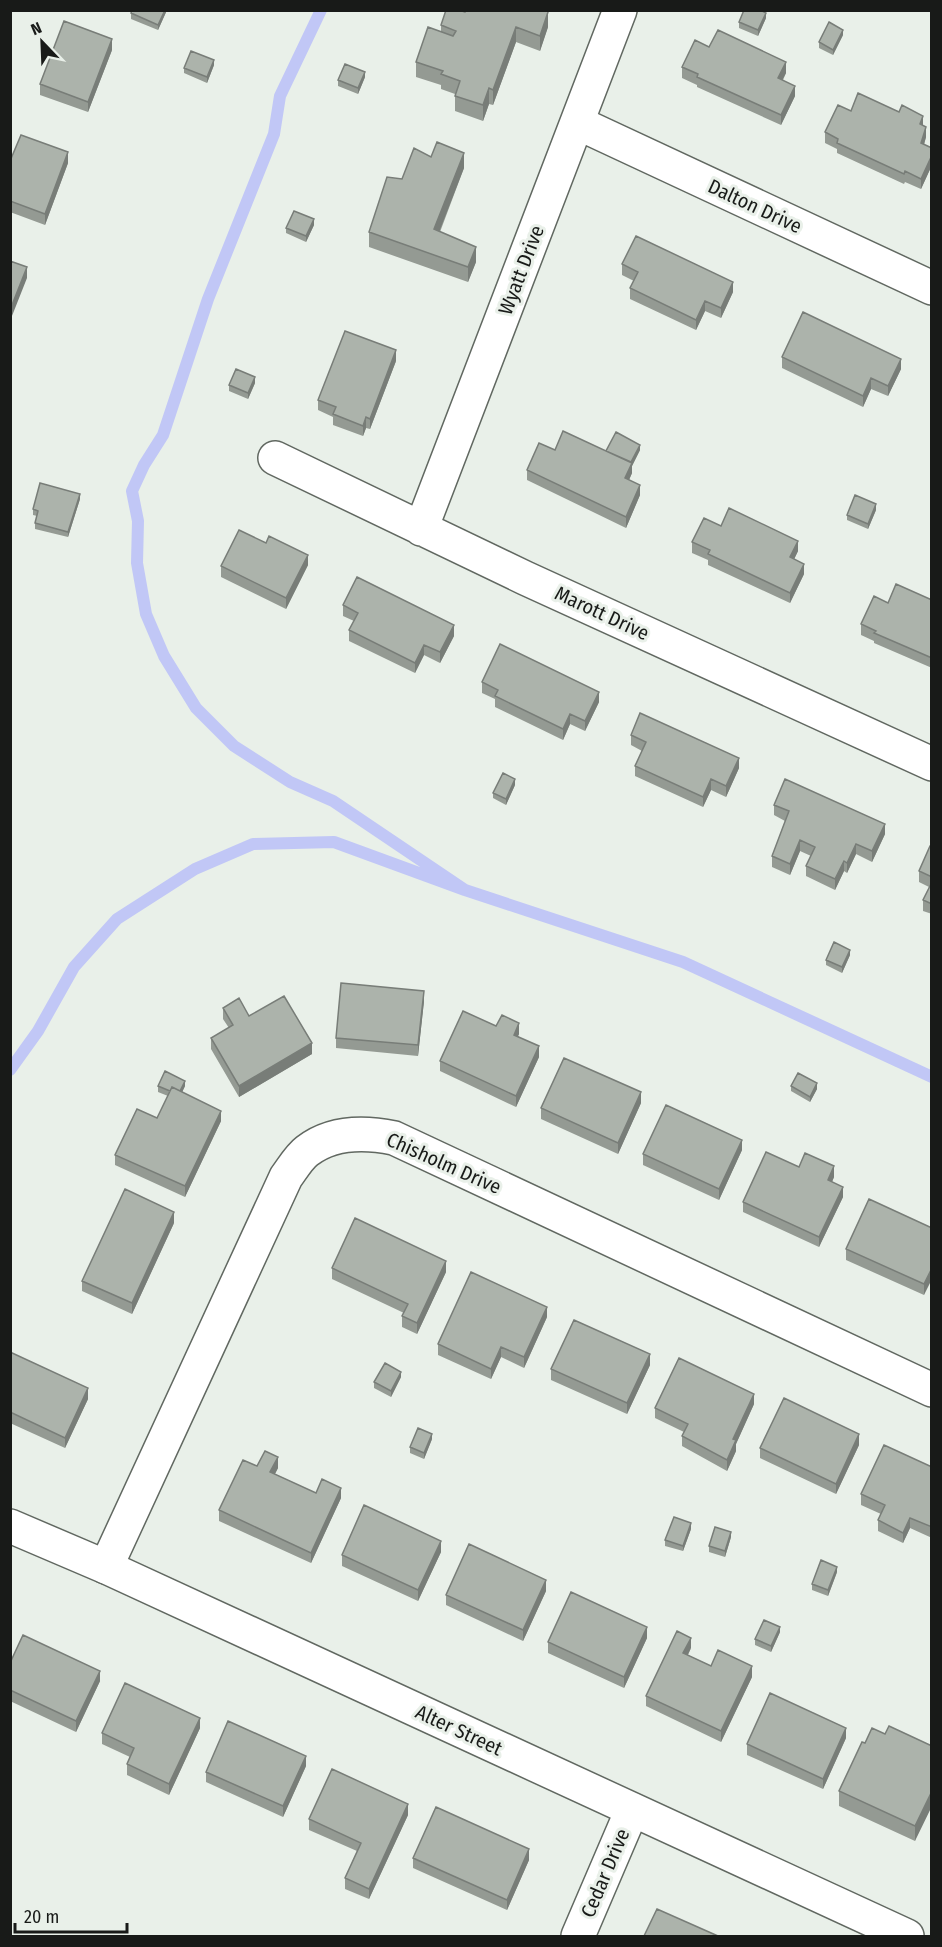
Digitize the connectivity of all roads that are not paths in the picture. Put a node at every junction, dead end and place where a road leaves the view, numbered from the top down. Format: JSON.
{"nodes":[{"id":1,"x":620,"y":10,"type":"edge"},
{"id":2,"x":578,"y":123,"type":"junction"},
{"id":3,"x":932,"y":288,"type":"edge"},
{"id":4,"x":276,"y":458,"type":"dead end"},
{"id":5,"x":421,"y":529,"type":"junction"},
{"id":6,"x":932,"y":764,"type":"edge"},
{"id":7,"x":932,"y":1390,"type":"edge"},
{"id":8,"x":10,"y":1526,"type":"edge"},
{"id":9,"x":106,"y":1567,"type":"junction"},
{"id":10,"x":632,"y":1810,"type":"junction"},
{"id":11,"x":578,"y":1936,"type":"edge"},
{"id":12,"x":907,"y":1936,"type":"edge"}],
"edges":[{"from":1,"to":2,"type":"street","name":"Wyatt Drive"},
{"from":2,"to":3,"type":"street","name":"Dalton Drive"},
{"from":2,"to":5,"type":"street","name":"Wyatt Drive"},
{"from":4,"to":5,"type":"street","name":"Marott Drive"},
{"from":5,"to":6,"type":"street","name":"Marott Drive"},
{"from":7,"to":9,"type":"street","name":"Chisholm Drive"},
{"from":8,"to":9,"type":"street","name":"Alter Street"},
{"from":9,"to":10,"type":"street","name":"Alter Street"},
{"from":10,"to":11,"type":"street","name":"Cedar Drive"},
{"from":10,"to":12,"type":"street","name":"Alter Street"}]}
